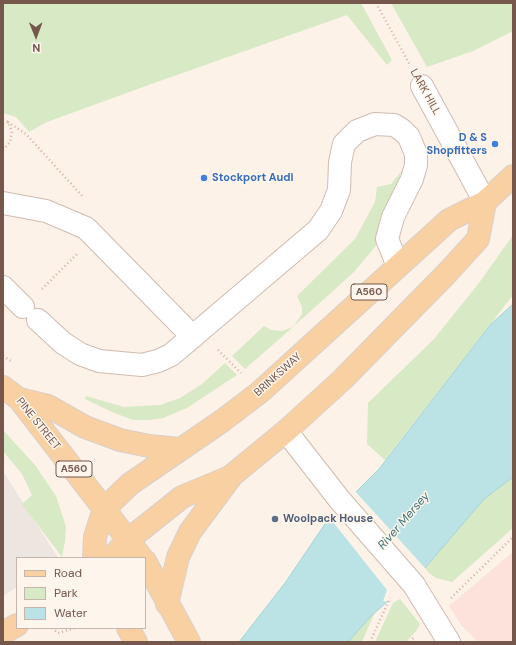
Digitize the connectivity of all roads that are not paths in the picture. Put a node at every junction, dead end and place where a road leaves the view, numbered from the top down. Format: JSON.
{"nodes":[{"id":1,"x":422,"y":86,"type":"road end"},
{"id":2,"x":513,"y":176,"type":"edge"},
{"id":3,"x":485,"y":202,"type":"junction"},
{"id":4,"x":3,"y":203,"type":"edge"},
{"id":5,"x":398,"y":266,"type":"junction"},
{"id":6,"x":3,"y":287,"type":"edge"},
{"id":7,"x":193,"y":337,"type":"junction"},
{"id":8,"x":11,"y":393,"type":"edge"},
{"id":9,"x":286,"y":431,"type":"junction"},
{"id":10,"x":180,"y":449,"type":"junction"},
{"id":11,"x":230,"y":477,"type":"junction"},
{"id":12,"x":104,"y":509,"type":"junction"},
{"id":13,"x":128,"y":540,"type":"junction"},
{"id":14,"x":94,"y":557,"type":"edge"},
{"id":15,"x":111,"y":557,"type":"edge"},
{"id":16,"x":141,"y":557,"type":"edge"},
{"id":17,"x":146,"y":564,"type":"edge"},
{"id":18,"x":170,"y":610,"type":"junction"},
{"id":19,"x":16,"y":626,"type":"edge"},
{"id":20,"x":129,"y":629,"type":"edge"},
{"id":21,"x":3,"y":633,"type":"edge"},
{"id":22,"x":136,"y":642,"type":"edge"},
{"id":23,"x":189,"y":642,"type":"edge"},
{"id":24,"x":449,"y":642,"type":"edge"}],
"edges":[{"from":1,"to":3,"type":"street","name":"LARK HILL"},
{"from":2,"to":3,"type":"main road","name":"BRINKSWAY","number":"A560"},
{"from":3,"to":5,"type":"main road","name":"BRINKSWAY","number":"A560"},
{"from":3,"to":9,"type":"main road"},
{"from":4,"to":7,"type":"street"},
{"from":5,"to":7,"type":"street"},
{"from":5,"to":10,"type":"main road","name":"BRINKSWAY","number":"A560"},
{"from":6,"to":7,"type":"street"},
{"from":8,"to":10,"type":"main road","number":"A560"},
{"from":8,"to":12,"type":"main road","name":"PINE STREET","number":"A560"},
{"from":9,"to":11,"type":"main road"},
{"from":9,"to":24,"type":"street"},
{"from":10,"to":12,"type":"main road","name":"BRINKSWAY","number":"A560"},
{"from":11,"to":13,"type":"main road"},
{"from":11,"to":18,"type":"main road"},
{"from":12,"to":13,"type":"main road","name":"PINE STREET","number":"A560"},
{"from":12,"to":14,"type":"main road","name":"BRINKSWAY","number":"A560"},
{"from":13,"to":15,"type":"main road"},
{"from":13,"to":16,"type":"main road","name":"PINE STREET"},
{"from":17,"to":18,"type":"main road"},
{"from":18,"to":23,"type":"main road"},
{"from":19,"to":21,"type":"main road"},
{"from":20,"to":22,"type":"main road"}]}
